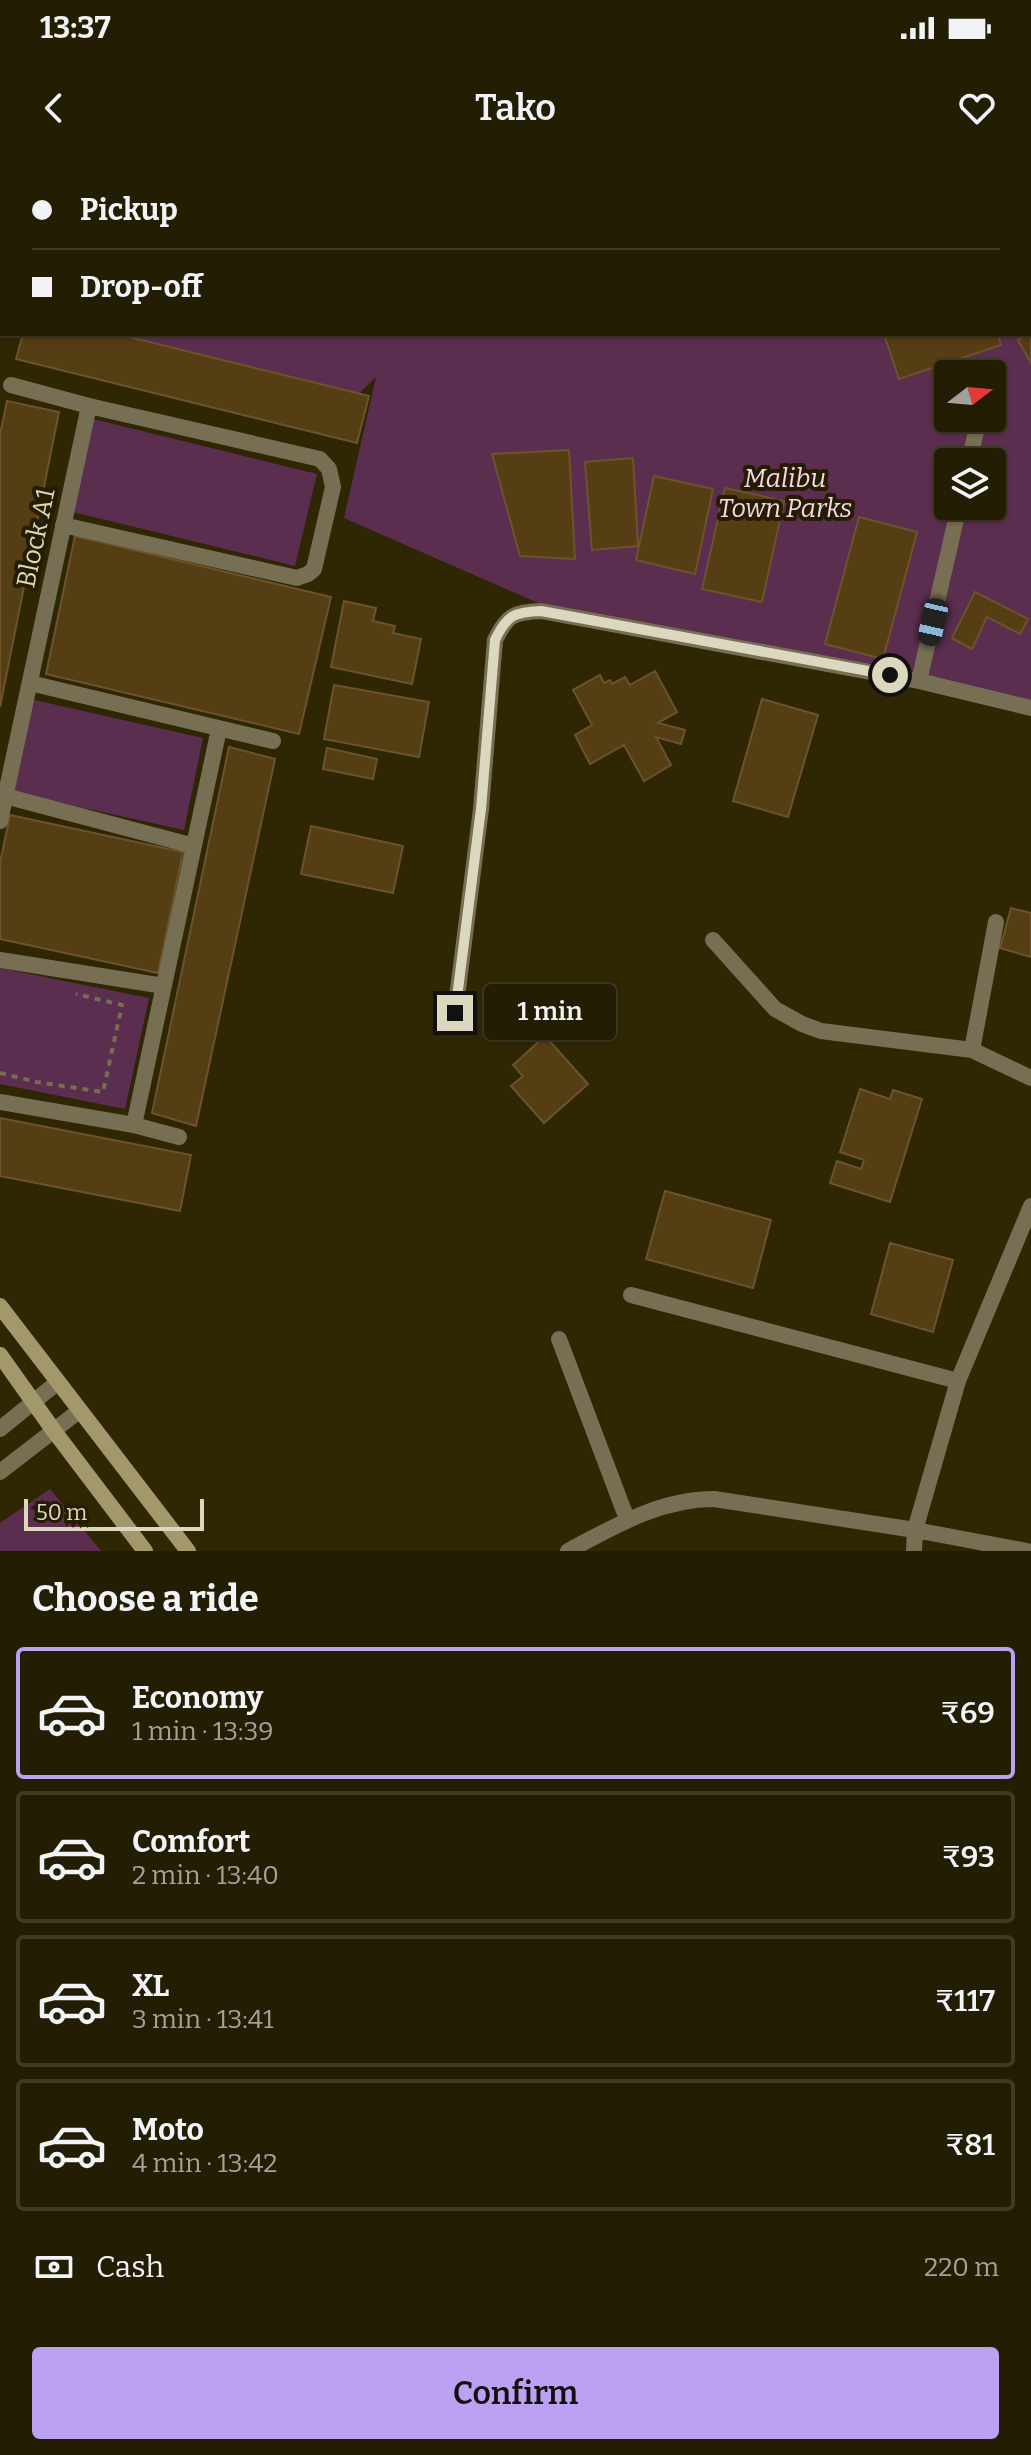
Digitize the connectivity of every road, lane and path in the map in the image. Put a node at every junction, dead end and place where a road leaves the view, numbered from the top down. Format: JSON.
{"nodes":[{"id":1,"x":11,"y":385,"type":"dead end"},
{"id":2,"x":89,"y":406,"type":"junction"},
{"id":3,"x":956,"y":520,"type":"edge"},
{"id":4,"x":63,"y":525,"type":"junction"},
{"id":5,"x":919,"y":681,"type":"junction"},
{"id":6,"x":30,"y":683,"type":"junction"},
{"id":7,"x":1031,"y":708,"type":"edge"},
{"id":8,"x":219,"y":729,"type":"junction"},
{"id":9,"x":273,"y":741,"type":"dead end"},
{"id":10,"x":5,"y":796,"type":"junction"},
{"id":11,"x":0,"y":821,"type":"edge"},
{"id":12,"x":194,"y":846,"type":"junction"},
{"id":13,"x":996,"y":922,"type":"dead end"},
{"id":14,"x":713,"y":940,"type":"dead end"},
{"id":15,"x":0,"y":960,"type":"edge"},
{"id":16,"x":164,"y":986,"type":"junction"},
{"id":17,"x":122,"y":1005,"type":"dead end"},
{"id":18,"x":455,"y":1013,"type":"dead end"},
{"id":19,"x":972,"y":1050,"type":"junction"},
{"id":20,"x":0,"y":1073,"type":"edge"},
{"id":21,"x":1031,"y":1078,"type":"edge"},
{"id":22,"x":0,"y":1102,"type":"edge"},
{"id":23,"x":134,"y":1125,"type":"junction"},
{"id":24,"x":179,"y":1137,"type":"dead end"},
{"id":25,"x":1031,"y":1206,"type":"edge"},
{"id":26,"x":631,"y":1295,"type":"dead end"},
{"id":27,"x":0,"y":1306,"type":"edge"},
{"id":28,"x":559,"y":1339,"type":"dead end"},
{"id":29,"x":0,"y":1355,"type":"edge"},
{"id":30,"x":958,"y":1381,"type":"junction"},
{"id":31,"x":58,"y":1382,"type":"junction"},
{"id":32,"x":34,"y":1402,"type":"junction"},
{"id":33,"x":79,"y":1411,"type":"junction"},
{"id":34,"x":0,"y":1429,"type":"edge"},
{"id":35,"x":54,"y":1431,"type":"junction"},
{"id":36,"x":0,"y":1472,"type":"edge"},
{"id":37,"x":627,"y":1519,"type":"junction"},
{"id":38,"x":915,"y":1530,"type":"junction"},
{"id":39,"x":145,"y":1551,"type":"edge"},
{"id":40,"x":188,"y":1551,"type":"edge"},
{"id":41,"x":568,"y":1551,"type":"edge"},
{"id":42,"x":914,"y":1551,"type":"edge"},
{"id":43,"x":1027,"y":1551,"type":"edge"}],
"edges":[{"from":1,"to":2,"type":"street"},
{"from":2,"to":4,"type":"street","name":"Block A1"},
{"from":2,"to":4,"type":"street"},
{"from":3,"to":5,"type":"street"},
{"from":4,"to":6,"type":"street","name":"Block A1"},
{"from":5,"to":7,"type":"street"},
{"from":5,"to":18,"type":"street"},
{"from":6,"to":8,"type":"street"},
{"from":6,"to":10,"type":"street","name":"Block A1"},
{"from":8,"to":9,"type":"street"},
{"from":8,"to":12,"type":"street"},
{"from":10,"to":11,"type":"street","name":"Block A1"},
{"from":10,"to":12,"type":"street"},
{"from":12,"to":16,"type":"street"},
{"from":13,"to":19,"type":"street"},
{"from":14,"to":19,"type":"street"},
{"from":15,"to":16,"type":"street"},
{"from":16,"to":23,"type":"street"},
{"from":17,"to":20,"type":"path"},
{"from":19,"to":21,"type":"street"},
{"from":22,"to":23,"type":"street"},
{"from":23,"to":24,"type":"street"},
{"from":25,"to":30,"type":"street"},
{"from":26,"to":30,"type":"street"},
{"from":27,"to":31,"type":"main road"},
{"from":28,"to":37,"type":"street"},
{"from":29,"to":32,"type":"main road"},
{"from":30,"to":38,"type":"street"},
{"from":31,"to":32,"type":"street"},
{"from":31,"to":33,"type":"main road"},
{"from":32,"to":34,"type":"street"},
{"from":32,"to":35,"type":"main road"},
{"from":33,"to":35,"type":"street"},
{"from":33,"to":40,"type":"main road"},
{"from":35,"to":36,"type":"street"},
{"from":35,"to":39,"type":"main road"},
{"from":37,"to":38,"type":"street"},
{"from":37,"to":41,"type":"street"},
{"from":38,"to":42,"type":"street"},
{"from":38,"to":43,"type":"street"}]}
